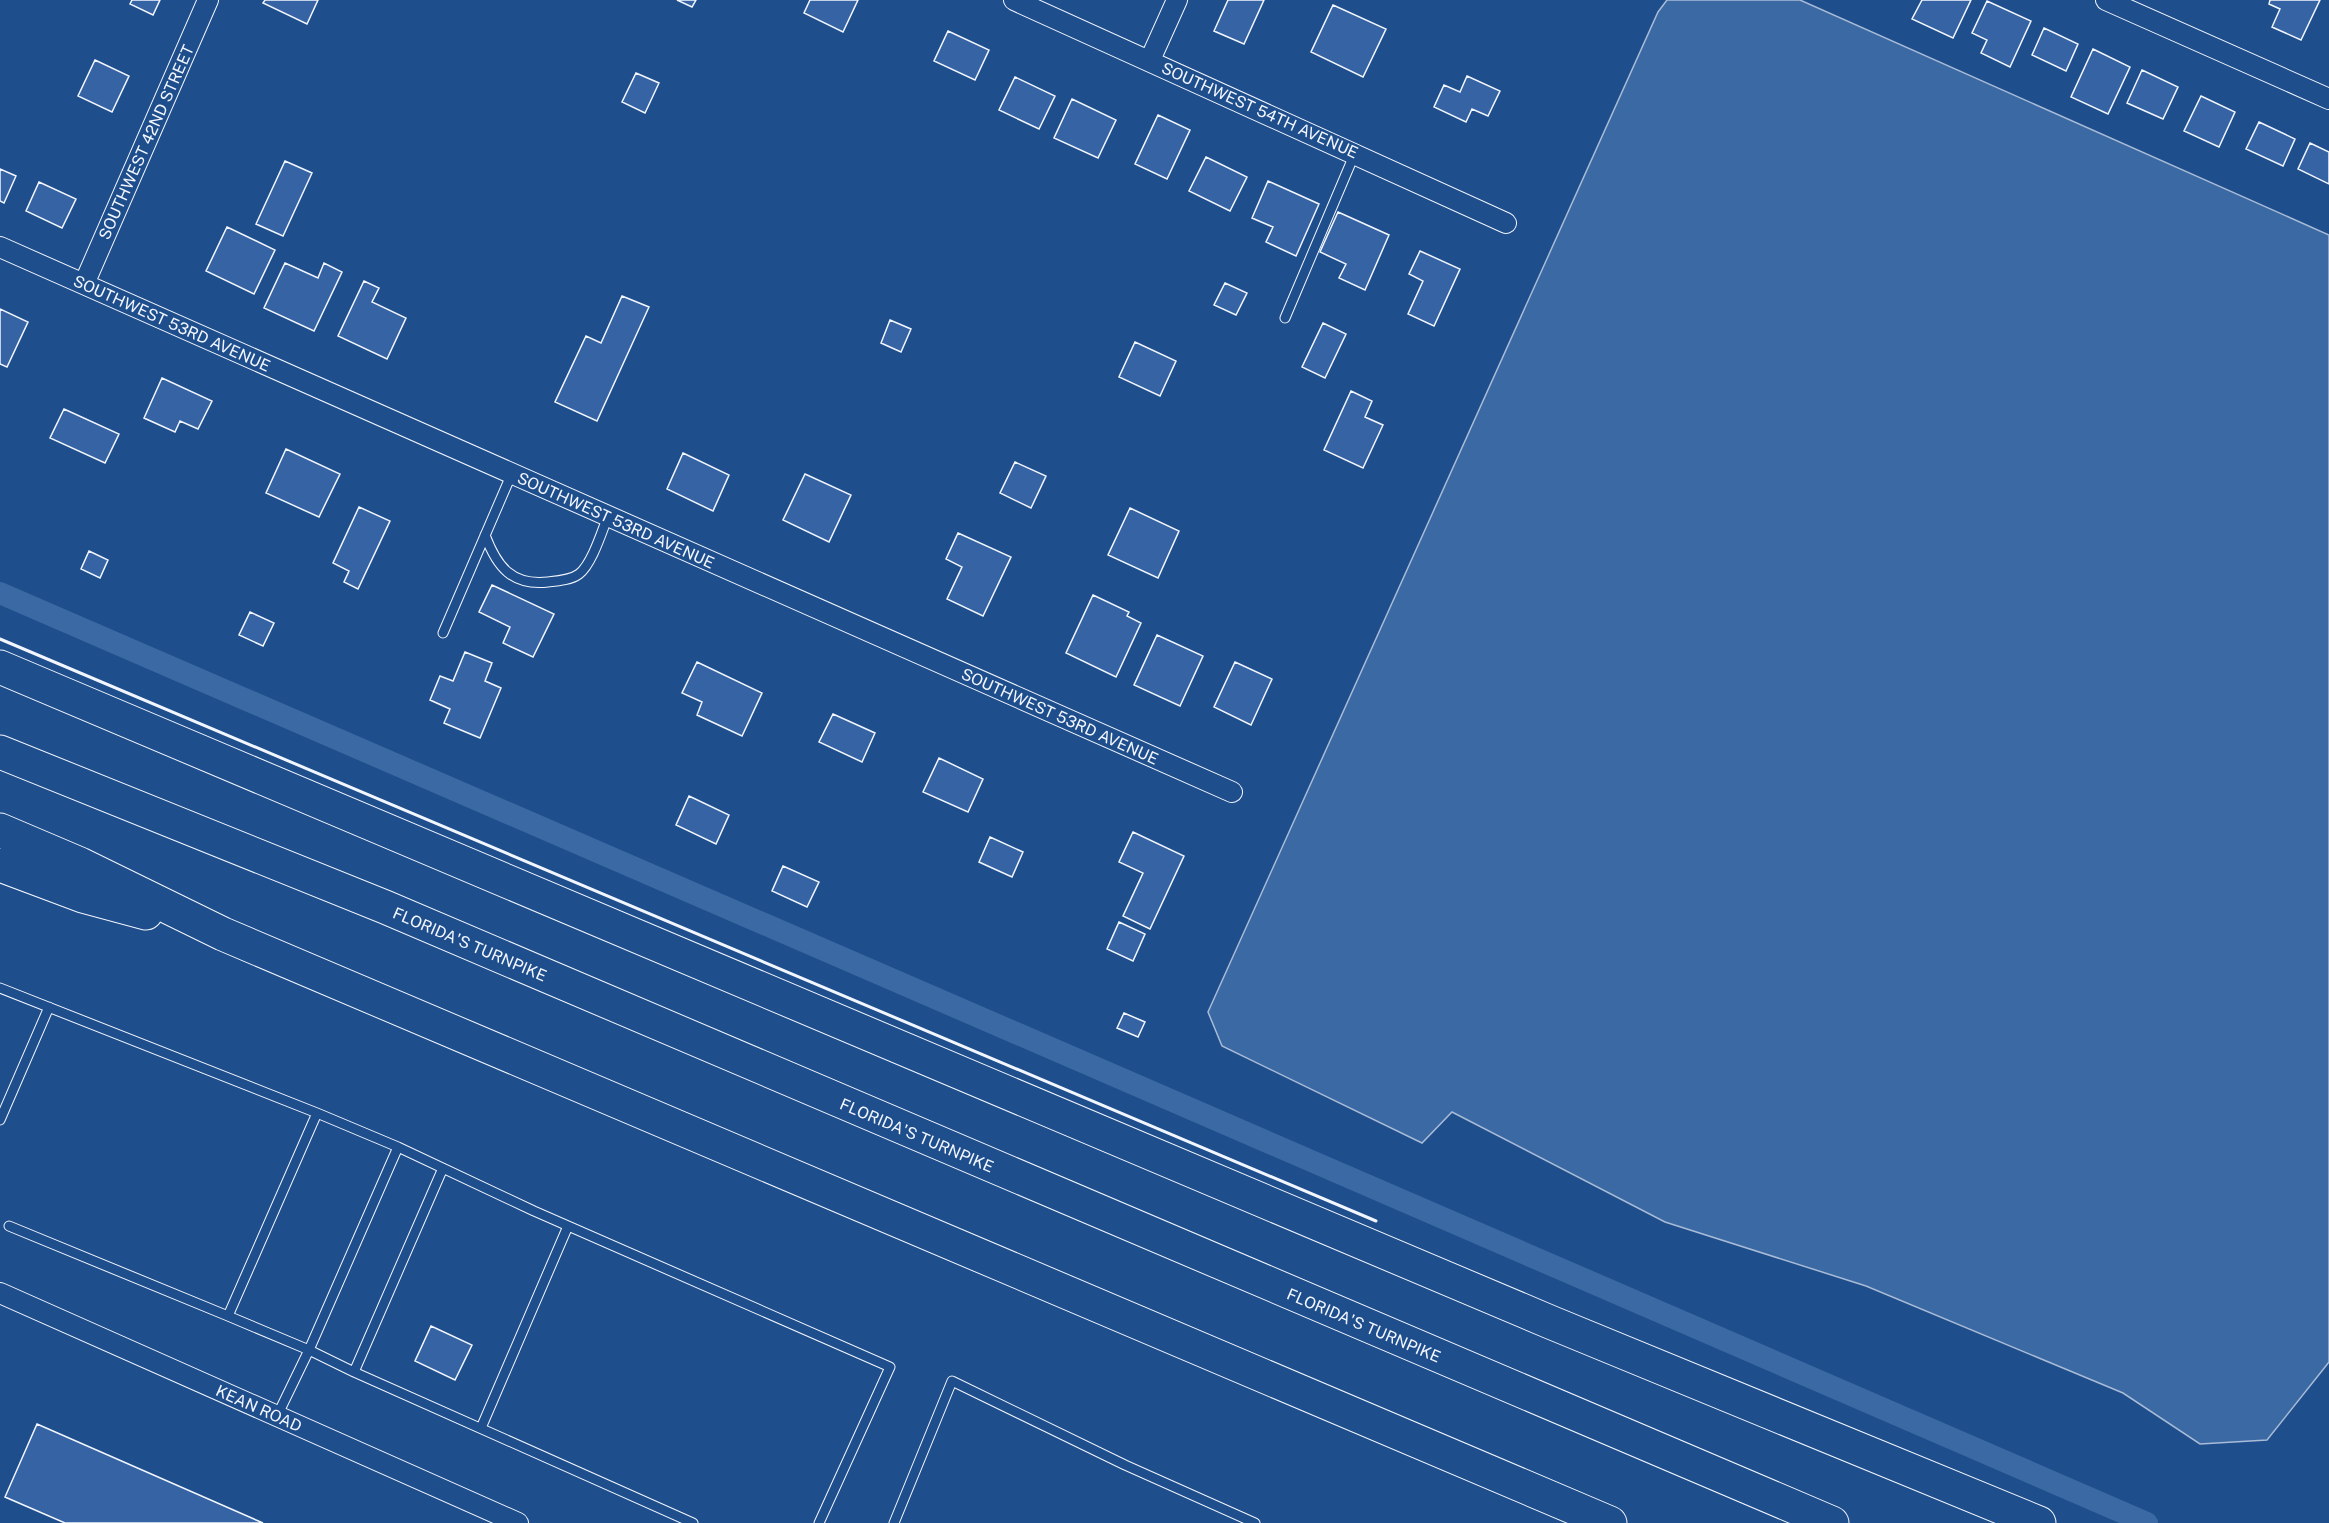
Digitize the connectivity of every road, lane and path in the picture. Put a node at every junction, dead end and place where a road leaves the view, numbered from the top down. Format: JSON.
{"nodes":[{"id":1,"x":208,"y":0,"type":"edge"},
{"id":2,"x":1014,"y":0,"type":"edge"},
{"id":3,"x":1177,"y":0,"type":"edge"},
{"id":4,"x":2106,"y":0,"type":"edge"},
{"id":5,"x":2130,"y":5,"type":"edge"},
{"id":6,"x":1150,"y":60,"type":"junction"},
{"id":7,"x":2329,"y":99,"type":"edge"},
{"id":8,"x":1355,"y":153,"type":"junction"},
{"id":9,"x":1506,"y":223,"type":"dead end"},
{"id":10,"x":0,"y":247,"type":"edge"},
{"id":11,"x":84,"y":284,"type":"junction"},
{"id":12,"x":1285,"y":318,"type":"dead end"},
{"id":13,"x":512,"y":473,"type":"junction"},
{"id":14,"x":608,"y":516,"type":"junction"},
{"id":15,"x":485,"y":535,"type":"junction"},
{"id":16,"x":443,"y":633,"type":"dead end"},
{"id":17,"x":0,"y":667,"type":"edge"},
{"id":18,"x":0,"y":752,"type":"edge"},
{"id":19,"x":1232,"y":792,"type":"dead end"},
{"id":20,"x":0,"y":830,"type":"edge"},
{"id":21,"x":0,"y":865,"type":"edge"},
{"id":22,"x":223,"y":934,"type":"junction"},
{"id":23,"x":0,"y":988,"type":"edge"},
{"id":24,"x":49,"y":1007,"type":"junction"},
{"id":25,"x":317,"y":1113,"type":"junction"},
{"id":26,"x":1,"y":1114,"type":"edge"},
{"id":27,"x":398,"y":1147,"type":"junction"},
{"id":28,"x":443,"y":1168,"type":"junction"},
{"id":29,"x":9,"y":1226,"type":"dead end"},
{"id":30,"x":568,"y":1226,"type":"junction"},
{"id":31,"x":0,"y":1293,"type":"edge"},
{"id":32,"x":228,"y":1316,"type":"junction"},
{"id":33,"x":309,"y":1350,"type":"junction"},
{"id":34,"x":354,"y":1372,"type":"junction"},
{"id":35,"x":277,"y":1416,"type":"junction"},
{"id":36,"x":481,"y":1428,"type":"junction"},
{"id":37,"x":518,"y":1523,"type":"edge"},
{"id":38,"x":693,"y":1523,"type":"edge"},
{"id":39,"x":819,"y":1523,"type":"edge"},
{"id":40,"x":894,"y":1523,"type":"edge"},
{"id":41,"x":1254,"y":1523,"type":"edge"},
{"id":42,"x":1610,"y":1523,"type":"edge"},
{"id":43,"x":1832,"y":1523,"type":"edge"},
{"id":44,"x":2039,"y":1523,"type":"edge"}],
"edges":[{"from":1,"to":11,"type":"street","name":"SOUTHWEST 42ND STREET"},
{"from":2,"to":6,"type":"street","name":"SOUTHWEST 54TH AVENUE"},
{"from":3,"to":6,"type":"street"},
{"from":4,"to":5,"type":"street"},
{"from":5,"to":7,"type":"street"},
{"from":6,"to":8,"type":"street","name":"SOUTHWEST 54TH AVENUE"},
{"from":8,"to":9,"type":"street","name":"SOUTHWEST 54TH AVENUE"},
{"from":8,"to":12,"type":"lane"},
{"from":10,"to":11,"type":"street","name":"SOUTHWEST 53RD AVENUE"},
{"from":11,"to":13,"type":"street","name":"SOUTHWEST 53RD AVENUE"},
{"from":13,"to":14,"type":"street","name":"SOUTHWEST 53RD AVENUE"},
{"from":13,"to":15,"type":"lane"},
{"from":14,"to":15,"type":"lane"},
{"from":14,"to":19,"type":"street","name":"SOUTHWEST 53RD AVENUE"},
{"from":15,"to":16,"type":"lane"},
{"from":17,"to":44,"type":"highway"},
{"from":18,"to":43,"type":"highway","name":"FLORIDA'S TURNPIKE"},
{"from":20,"to":22,"type":"highway"},
{"from":21,"to":22,"type":"highway"},
{"from":22,"to":42,"type":"highway"},
{"from":23,"to":24,"type":"lane"},
{"from":24,"to":25,"type":"lane"},
{"from":24,"to":26,"type":"lane"},
{"from":25,"to":27,"type":"lane"},
{"from":25,"to":32,"type":"lane"},
{"from":27,"to":28,"type":"lane"},
{"from":27,"to":33,"type":"lane"},
{"from":28,"to":30,"type":"lane"},
{"from":28,"to":34,"type":"lane"},
{"from":29,"to":32,"type":"lane"},
{"from":30,"to":36,"type":"lane"},
{"from":30,"to":39,"type":"lane"},
{"from":31,"to":35,"type":"street","name":"KEAN ROAD"},
{"from":32,"to":33,"type":"lane"},
{"from":33,"to":34,"type":"lane"},
{"from":33,"to":35,"type":"lane"},
{"from":34,"to":36,"type":"lane"},
{"from":35,"to":37,"type":"street","name":"KEAN ROAD"},
{"from":36,"to":38,"type":"lane"},
{"from":40,"to":41,"type":"lane"}]}
